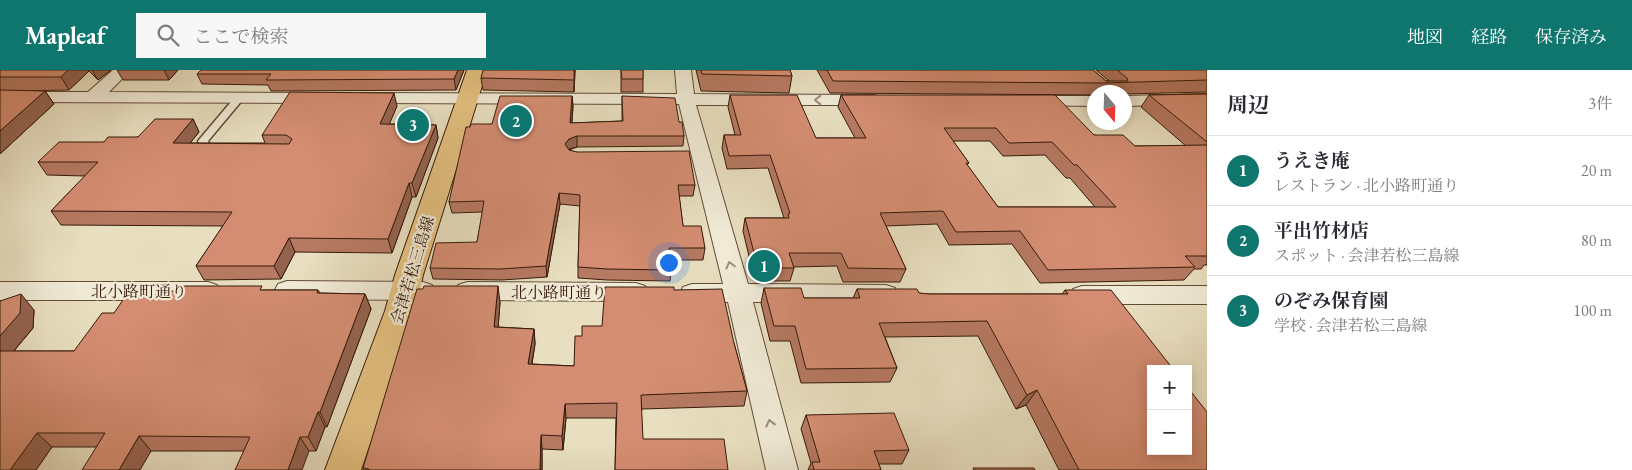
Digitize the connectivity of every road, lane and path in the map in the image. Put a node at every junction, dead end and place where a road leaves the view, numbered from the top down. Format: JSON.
{"nodes":[{"id":1,"x":122,"y":70,"type":"edge"},
{"id":2,"x":477,"y":70,"type":"edge"},
{"id":3,"x":683,"y":70,"type":"edge"},
{"id":4,"x":0,"y":97,"type":"edge"},
{"id":5,"x":94,"y":97,"type":"junction"},
{"id":6,"x":239,"y":98,"type":"junction"},
{"id":7,"x":467,"y":99,"type":"junction"},
{"id":8,"x":686,"y":99,"type":"junction"},
{"id":9,"x":1207,"y":99,"type":"edge"},
{"id":10,"x":889,"y":100,"type":"edge"},
{"id":11,"x":1016,"y":101,"type":"edge"},
{"id":12,"x":1087,"y":101,"type":"edge"},
{"id":13,"x":1132,"y":101,"type":"edge"},
{"id":14,"x":226,"y":153,"type":"edge"},
{"id":15,"x":230,"y":290,"type":"edge"},
{"id":16,"x":260,"y":290,"type":"edge"},
{"id":17,"x":0,"y":291,"type":"edge"},
{"id":18,"x":404,"y":291,"type":"junction"},
{"id":19,"x":738,"y":294,"type":"junction"},
{"id":20,"x":911,"y":294,"type":"edge"},
{"id":21,"x":1059,"y":295,"type":"edge"},
{"id":22,"x":1207,"y":295,"type":"edge"},
{"id":23,"x":343,"y":470,"type":"edge"},
{"id":24,"x":782,"y":470,"type":"edge"}],
"edges":[{"from":1,"to":5,"type":"street"},
{"from":2,"to":7,"type":"main road","name":"会津若松三島線"},
{"from":3,"to":8,"type":"street"},
{"from":4,"to":5,"type":"street"},
{"from":5,"to":6,"type":"street"},
{"from":6,"to":7,"type":"street"},
{"from":6,"to":14,"type":"lane"},
{"from":7,"to":8,"type":"street"},
{"from":7,"to":18,"type":"main road","name":"会津若松三島線"},
{"from":10,"to":8,"type":"street","one_way":true},
{"from":19,"to":8,"type":"street","one_way":true},
{"from":9,"to":13,"type":"street"},
{"from":11,"to":12,"type":"street"},
{"from":15,"to":17,"type":"street","name":"北小路町通り"},
{"from":16,"to":18,"type":"street","name":"北小路町通り"},
{"from":18,"to":19,"type":"street","name":"北小路町通り"},
{"from":18,"to":23,"type":"main road","name":"会津若松三島線"},
{"from":19,"to":20,"type":"street","name":"北小路町通り"},
{"from":24,"to":19,"type":"street","one_way":true},
{"from":21,"to":22,"type":"street"}]}
